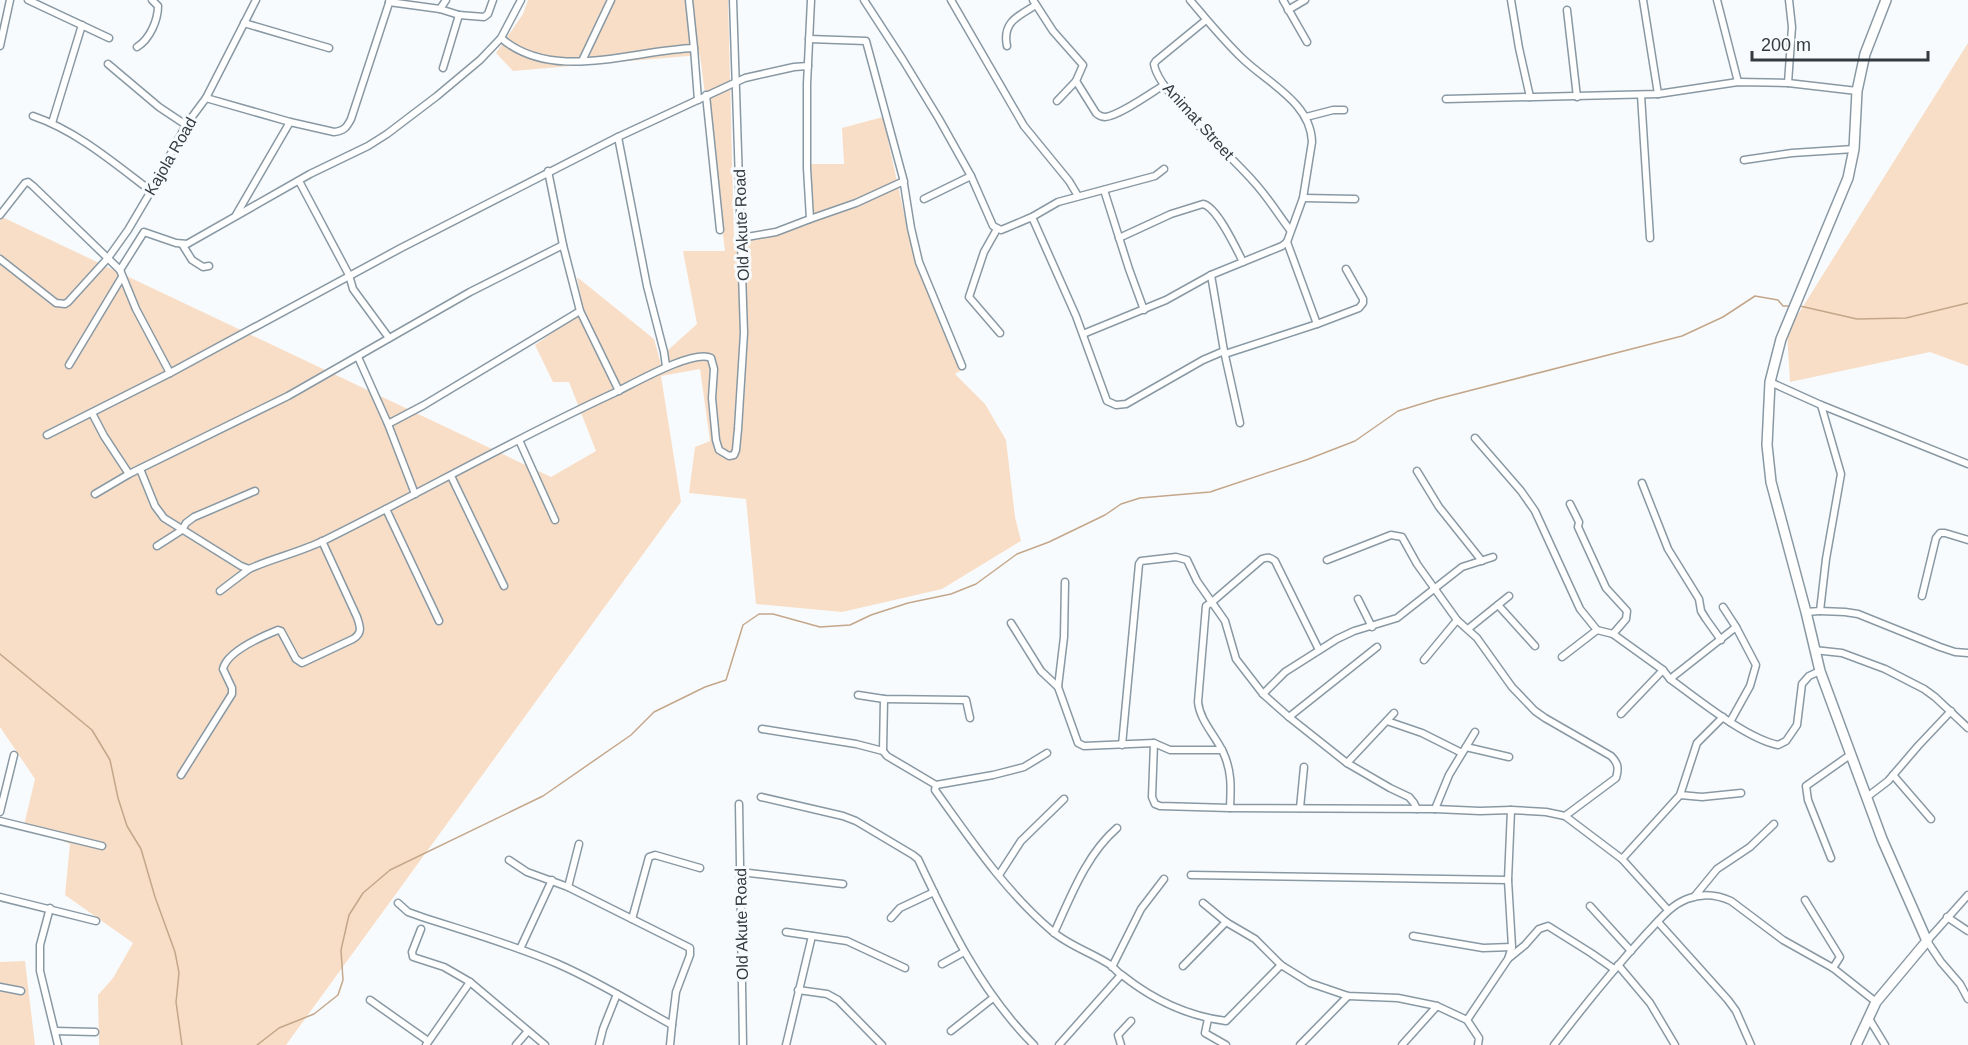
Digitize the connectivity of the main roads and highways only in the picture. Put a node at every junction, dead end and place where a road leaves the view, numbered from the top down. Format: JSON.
{"nodes":[{"id":1,"x":1886,"y":0,"type":"edge"},
{"id":2,"x":1856,"y":1045,"type":"edge"}],
"edges":[{"from":1,"to":2,"type":"main road"}]}
